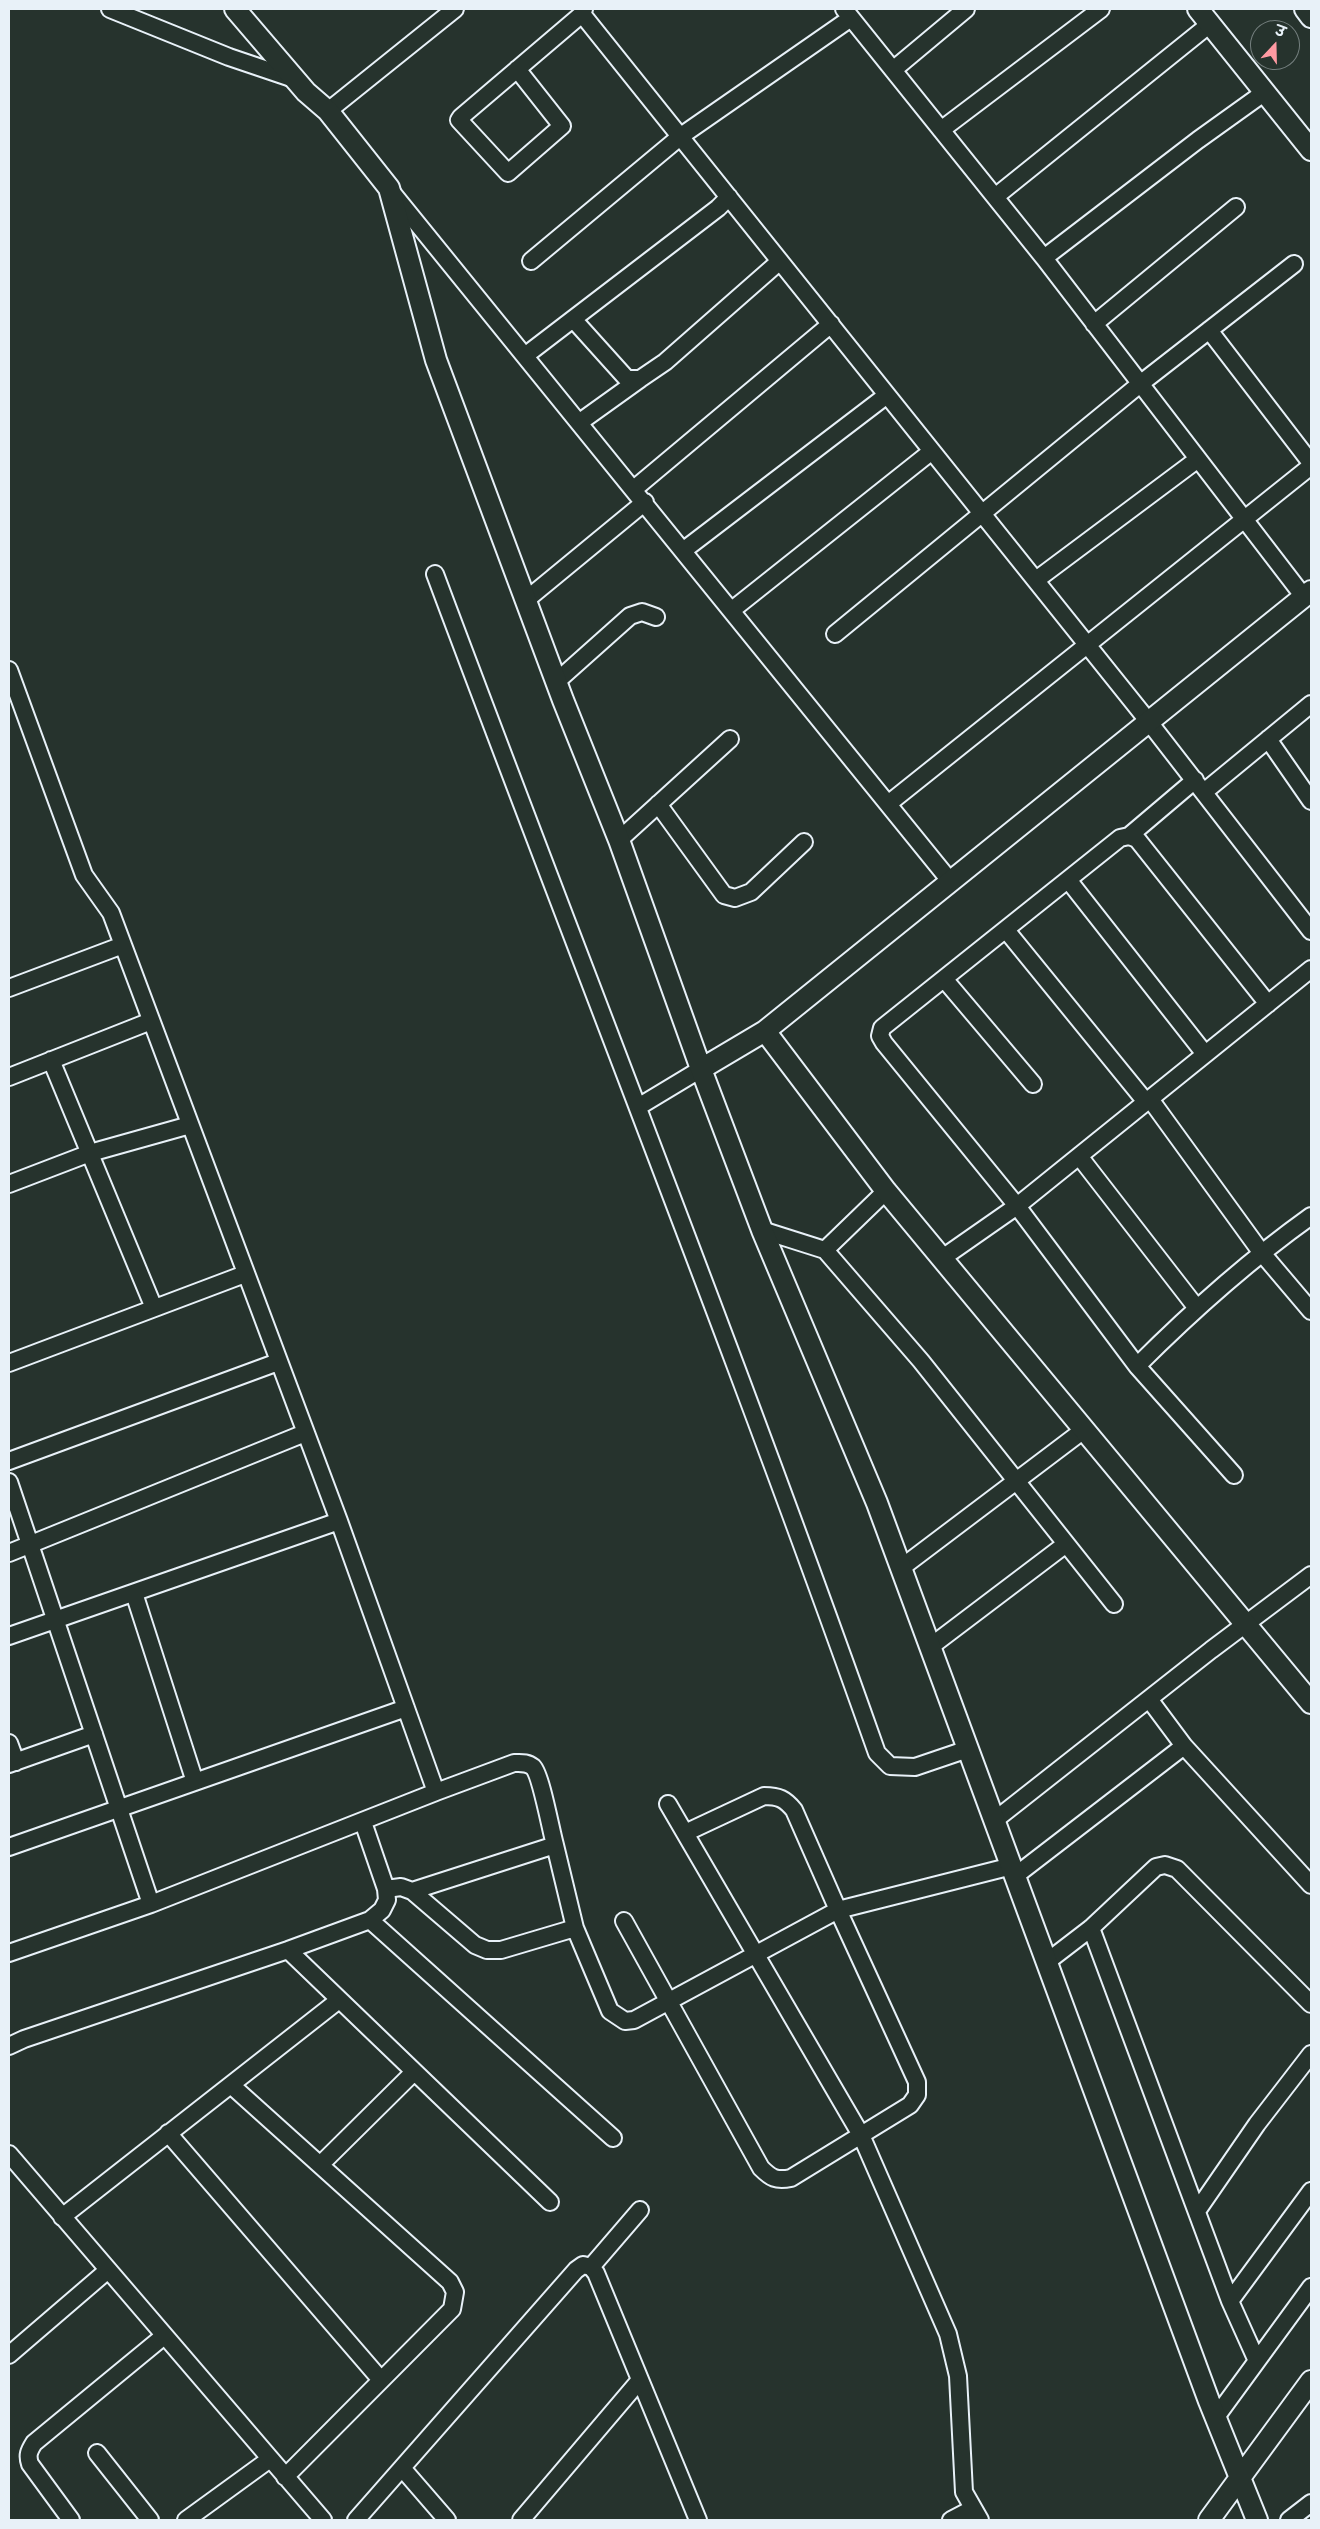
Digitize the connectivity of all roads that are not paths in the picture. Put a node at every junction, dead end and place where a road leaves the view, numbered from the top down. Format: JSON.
{"nodes":[{"id":1,"x":110,"y":9,"type":"edge"},
{"id":2,"x":235,"y":9,"type":"edge"},
{"id":3,"x":455,"y":9,"type":"edge"},
{"id":4,"x":966,"y":9,"type":"edge"},
{"id":5,"x":1101,"y":9,"type":"edge"},
{"id":6,"x":1198,"y":9,"type":"edge"},
{"id":7,"x":1305,"y":9,"type":"edge"},
{"id":8,"x":583,"y":11,"type":"edge"},
{"id":9,"x":848,"y":14,"type":"edge"},
{"id":10,"x":1311,"y":16,"type":"edge"},
{"id":11,"x":1210,"y":24,"type":"junction"},
{"id":12,"x":517,"y":69,"type":"junction"},
{"id":13,"x":893,"y":70,"type":"junction"},
{"id":14,"x":294,"y":79,"type":"junction"},
{"id":15,"x":1265,"y":92,"type":"junction"},
{"id":16,"x":328,"y":112,"type":"junction"},
{"id":17,"x":941,"y":130,"type":"junction"},
{"id":18,"x":681,"y":136,"type":"junction"},
{"id":19,"x":1311,"y":150,"type":"edge"},
{"id":20,"x":389,"y":188,"type":"junction"},
{"id":21,"x":729,"y":197,"type":"junction"},
{"id":22,"x":995,"y":197,"type":"junction"},
{"id":23,"x":1236,"y":207,"type":"dead end"},
{"id":24,"x":1044,"y":258,"type":"junction"},
{"id":25,"x":531,"y":261,"type":"dead end"},
{"id":26,"x":780,"y":261,"type":"junction"},
{"id":27,"x":1294,"y":264,"type":"dead end"},
{"id":28,"x":573,"y":319,"type":"junction"},
{"id":29,"x":831,"y":324,"type":"junction"},
{"id":30,"x":1094,"y":324,"type":"junction"},
{"id":31,"x":1209,"y":330,"type":"junction"},
{"id":32,"x":526,"y":355,"type":"junction"},
{"id":33,"x":640,"y":379,"type":"junction"},
{"id":34,"x":1140,"y":384,"type":"junction"},
{"id":35,"x":887,"y":395,"type":"junction"},
{"id":36,"x":580,"y":422,"type":"junction"},
{"id":37,"x":932,"y":451,"type":"junction"},
{"id":38,"x":1198,"y":459,"type":"junction"},
{"id":39,"x":1311,"y":465,"type":"edge"},
{"id":40,"x":634,"y":489,"type":"junction"},
{"id":41,"x":645,"y":502,"type":"junction"},
{"id":42,"x":982,"y":514,"type":"junction"},
{"id":43,"x":1244,"y":519,"type":"junction"},
{"id":44,"x":684,"y":550,"type":"junction"},
{"id":45,"x":435,"y":574,"type":"dead end"},
{"id":46,"x":1036,"y":580,"type":"junction"},
{"id":47,"x":1308,"y":594,"type":"edge"},
{"id":48,"x":526,"y":600,"type":"junction"},
{"id":49,"x":732,"y":610,"type":"junction"},
{"id":50,"x":656,"y":617,"type":"dead end"},
{"id":51,"x":835,"y":634,"type":"dead end"},
{"id":52,"x":1088,"y":646,"type":"junction"},
{"id":53,"x":9,"y":670,"type":"edge"},
{"id":54,"x":556,"y":682,"type":"junction"},
{"id":55,"x":1311,"y":704,"type":"edge"},
{"id":56,"x":1149,"y":722,"type":"junction"},
{"id":57,"x":730,"y":739,"type":"dead end"},
{"id":58,"x":1268,"y":739,"type":"junction"},
{"id":59,"x":1199,"y":786,"type":"junction"},
{"id":60,"x":1311,"y":801,"type":"edge"},
{"id":61,"x":658,"y":804,"type":"junction"},
{"id":62,"x":888,"y":804,"type":"junction"},
{"id":63,"x":1129,"y":836,"type":"junction"},
{"id":64,"x":620,"y":840,"type":"junction"},
{"id":65,"x":804,"y":842,"type":"dead end"},
{"id":66,"x":1069,"y":881,"type":"junction"},
{"id":67,"x":951,"y":882,"type":"junction"},
{"id":68,"x":1006,"y":930,"type":"junction"},
{"id":69,"x":1311,"y":931,"type":"edge"},
{"id":70,"x":122,"y":945,"type":"junction"},
{"id":71,"x":1311,"y":969,"type":"edge"},
{"id":72,"x":945,"y":980,"type":"junction"},
{"id":73,"x":9,"y":988,"type":"edge"},
{"id":74,"x":1268,"y":1004,"type":"junction"},
{"id":75,"x":151,"y":1020,"type":"junction"},
{"id":76,"x":765,"y":1031,"type":"junction"},
{"id":77,"x":1206,"y":1054,"type":"junction"},
{"id":78,"x":51,"y":1060,"type":"junction"},
{"id":79,"x":701,"y":1069,"type":"junction"},
{"id":80,"x":9,"y":1077,"type":"edge"},
{"id":81,"x":1033,"y":1084,"type":"dead end"},
{"id":82,"x":1148,"y":1100,"type":"junction"},
{"id":83,"x":638,"y":1107,"type":"junction"},
{"id":84,"x":190,"y":1125,"type":"junction"},
{"id":85,"x":90,"y":1153,"type":"junction"},
{"id":86,"x":1079,"y":1156,"type":"junction"},
{"id":87,"x":9,"y":1184,"type":"edge"},
{"id":88,"x":886,"y":1191,"type":"junction"},
{"id":89,"x":1017,"y":1206,"type":"junction"},
{"id":90,"x":1311,"y":1216,"type":"edge"},
{"id":91,"x":762,"y":1230,"type":"junction"},
{"id":92,"x":825,"y":1250,"type":"junction"},
{"id":93,"x":1261,"y":1252,"type":"junction"},
{"id":94,"x":941,"y":1259,"type":"junction"},
{"id":95,"x":245,"y":1274,"type":"junction"},
{"id":96,"x":1196,"y":1307,"type":"junction"},
{"id":97,"x":154,"y":1308,"type":"junction"},
{"id":98,"x":1311,"y":1311,"type":"edge"},
{"id":99,"x":278,"y":1362,"type":"junction"},
{"id":100,"x":9,"y":1363,"type":"edge"},
{"id":101,"x":1137,"y":1366,"type":"junction"},
{"id":102,"x":1085,"y":1430,"type":"junction"},
{"id":103,"x":305,"y":1434,"type":"junction"},
{"id":104,"x":9,"y":1461,"type":"edge"},
{"id":105,"x":1234,"y":1475,"type":"dead end"},
{"id":106,"x":1016,"y":1481,"type":"junction"},
{"id":107,"x":9,"y":1482,"type":"edge"},
{"id":108,"x":339,"y":1521,"type":"junction"},
{"id":109,"x":1066,"y":1544,"type":"junction"},
{"id":110,"x":30,"y":1546,"type":"junction"},
{"id":111,"x":9,"y":1554,"type":"edge"},
{"id":112,"x":901,"y":1568,"type":"junction"},
{"id":113,"x":1311,"y":1575,"type":"edge"},
{"id":114,"x":134,"y":1593,"type":"junction"},
{"id":115,"x":1114,"y":1604,"type":"dead end"},
{"id":116,"x":56,"y":1620,"type":"junction"},
{"id":117,"x":1244,"y":1625,"type":"junction"},
{"id":118,"x":9,"y":1636,"type":"edge"},
{"id":119,"x":930,"y":1647,"type":"junction"},
{"id":120,"x":1149,"y":1699,"type":"junction"},
{"id":121,"x":1311,"y":1703,"type":"edge"},
{"id":122,"x":406,"y":1708,"type":"junction"},
{"id":123,"x":94,"y":1734,"type":"junction"},
{"id":124,"x":9,"y":1743,"type":"edge"},
{"id":125,"x":1184,"y":1746,"type":"junction"},
{"id":126,"x":968,"y":1749,"type":"junction"},
{"id":127,"x":12,"y":1763,"type":"edge"},
{"id":128,"x":195,"y":1782,"type":"junction"},
{"id":129,"x":436,"y":1792,"type":"junction"},
{"id":130,"x":668,"y":1804,"type":"dead end"},
{"id":131,"x":119,"y":1809,"type":"junction"},
{"id":132,"x":995,"y":1820,"type":"junction"},
{"id":133,"x":363,"y":1822,"type":"junction"},
{"id":134,"x":685,"y":1833,"type":"junction"},
{"id":135,"x":555,"y":1845,"type":"junction"},
{"id":136,"x":9,"y":1847,"type":"edge"},
{"id":137,"x":1013,"y":1871,"type":"junction"},
{"id":138,"x":1311,"y":1885,"type":"edge"},
{"id":139,"x":386,"y":1889,"type":"junction"},
{"id":140,"x":412,"y":1891,"type":"junction"},
{"id":141,"x":151,"y":1904,"type":"junction"},
{"id":142,"x":838,"y":1910,"type":"junction"},
{"id":143,"x":370,"y":1920,"type":"junction"},
{"id":144,"x":624,"y":1921,"type":"dead end"},
{"id":145,"x":574,"y":1928,"type":"junction"},
{"id":146,"x":1091,"y":1928,"type":"junction"},
{"id":147,"x":288,"y":1950,"type":"junction"},
{"id":148,"x":9,"y":1953,"type":"edge"},
{"id":149,"x":756,"y":1954,"type":"junction"},
{"id":150,"x":1048,"y":1961,"type":"junction"},
{"id":151,"x":339,"y":2000,"type":"junction"},
{"id":152,"x":667,"y":2000,"type":"junction"},
{"id":153,"x":1311,"y":2004,"type":"edge"},
{"id":154,"x":9,"y":2046,"type":"edge"},
{"id":155,"x":1311,"y":2054,"type":"edge"},
{"id":156,"x":414,"y":2072,"type":"junction"},
{"id":157,"x":231,"y":2085,"type":"junction"},
{"id":158,"x":168,"y":2133,"type":"junction"},
{"id":159,"x":861,"y":2135,"type":"junction"},
{"id":160,"x":613,"y":2138,"type":"dead end"},
{"id":161,"x":11,"y":2162,"type":"edge"},
{"id":162,"x":320,"y":2165,"type":"junction"},
{"id":163,"x":1311,"y":2191,"type":"edge"},
{"id":164,"x":550,"y":2202,"type":"dead end"},
{"id":165,"x":640,"y":2210,"type":"dead end"},
{"id":166,"x":1197,"y":2211,"type":"junction"},
{"id":167,"x":62,"y":2217,"type":"junction"},
{"id":168,"x":591,"y":2267,"type":"junction"},
{"id":169,"x":108,"y":2270,"type":"junction"},
{"id":170,"x":1311,"y":2287,"type":"edge"},
{"id":171,"x":1230,"y":2301,"type":"junction"},
{"id":172,"x":164,"y":2336,"type":"junction"},
{"id":173,"x":9,"y":2355,"type":"edge"},
{"id":174,"x":1257,"y":2361,"type":"junction"},
{"id":175,"x":381,"y":2380,"type":"junction"},
{"id":176,"x":640,"y":2380,"type":"junction"},
{"id":177,"x":1311,"y":2381,"type":"edge"},
{"id":178,"x":1218,"y":2422,"type":"junction"},
{"id":179,"x":97,"y":2453,"type":"dead end"},
{"id":180,"x":270,"y":2459,"type":"junction"},
{"id":181,"x":402,"y":2468,"type":"junction"},
{"id":182,"x":285,"y":2476,"type":"junction"},
{"id":183,"x":1240,"y":2477,"type":"junction"},
{"id":184,"x":1311,"y":2503,"type":"edge"},
{"id":185,"x":976,"y":2514,"type":"edge"},
{"id":186,"x":189,"y":2519,"type":"edge"},
{"id":187,"x":71,"y":2520,"type":"edge"},
{"id":188,"x":150,"y":2520,"type":"edge"},
{"id":189,"x":323,"y":2520,"type":"edge"},
{"id":190,"x":356,"y":2520,"type":"edge"},
{"id":191,"x":447,"y":2520,"type":"edge"},
{"id":192,"x":521,"y":2520,"type":"edge"},
{"id":193,"x":698,"y":2520,"type":"edge"},
{"id":194,"x":951,"y":2520,"type":"edge"},
{"id":195,"x":1209,"y":2520,"type":"edge"},
{"id":196,"x":1257,"y":2520,"type":"edge"},
{"id":197,"x":1289,"y":2520,"type":"edge"}],
"edges":[{"from":1,"to":14,"type":"street"},
{"from":2,"to":14,"type":"street"},
{"from":3,"to":16,"type":"street"},
{"from":4,"to":13,"type":"street"},
{"from":5,"to":17,"type":"street"},
{"from":6,"to":11,"type":"street"},
{"from":7,"to":10,"type":"street"},
{"from":8,"to":12,"type":"street"},
{"from":8,"to":18,"type":"street"},
{"from":9,"to":13,"type":"street"},
{"from":9,"to":18,"type":"street"},
{"from":11,"to":15,"type":"street"},
{"from":11,"to":22,"type":"street"},
{"from":12,"to":12,"type":"street"},
{"from":13,"to":17,"type":"street"},
{"from":14,"to":16,"type":"street"},
{"from":15,"to":19,"type":"street"},
{"from":15,"to":24,"type":"street"},
{"from":16,"to":20,"type":"street"},
{"from":17,"to":22,"type":"street"},
{"from":18,"to":21,"type":"street"},
{"from":18,"to":25,"type":"street"},
{"from":20,"to":32,"type":"street"},
{"from":20,"to":48,"type":"street"},
{"from":21,"to":26,"type":"street"},
{"from":21,"to":28,"type":"street"},
{"from":22,"to":24,"type":"street"},
{"from":23,"to":30,"type":"street"},
{"from":24,"to":30,"type":"street"},
{"from":26,"to":29,"type":"street"},
{"from":26,"to":33,"type":"street"},
{"from":27,"to":31,"type":"street"},
{"from":28,"to":32,"type":"street"},
{"from":28,"to":33,"type":"street"},
{"from":29,"to":35,"type":"street"},
{"from":29,"to":40,"type":"street"},
{"from":30,"to":34,"type":"street"},
{"from":31,"to":34,"type":"street"},
{"from":31,"to":39,"type":"street"},
{"from":32,"to":36,"type":"street"},
{"from":33,"to":36,"type":"street"},
{"from":34,"to":38,"type":"street"},
{"from":34,"to":42,"type":"street"},
{"from":35,"to":37,"type":"street"},
{"from":35,"to":44,"type":"street"},
{"from":36,"to":40,"type":"street"},
{"from":37,"to":42,"type":"street"},
{"from":37,"to":49,"type":"street"},
{"from":38,"to":43,"type":"street"},
{"from":38,"to":46,"type":"street"},
{"from":39,"to":43,"type":"street"},
{"from":40,"to":41,"type":"street"},
{"from":41,"to":44,"type":"street"},
{"from":41,"to":48,"type":"street"},
{"from":42,"to":46,"type":"street"},
{"from":42,"to":51,"type":"street"},
{"from":43,"to":47,"type":"street"},
{"from":43,"to":52,"type":"street"},
{"from":44,"to":49,"type":"street"},
{"from":45,"to":83,"type":"street"},
{"from":46,"to":52,"type":"street"},
{"from":47,"to":56,"type":"street"},
{"from":48,"to":54,"type":"street"},
{"from":49,"to":62,"type":"street"},
{"from":50,"to":54,"type":"street"},
{"from":52,"to":56,"type":"street"},
{"from":52,"to":62,"type":"street"},
{"from":53,"to":70,"type":"street"},
{"from":54,"to":64,"type":"street"},
{"from":55,"to":58,"type":"street"},
{"from":56,"to":59,"type":"street"},
{"from":56,"to":67,"type":"street"},
{"from":57,"to":61,"type":"street"},
{"from":58,"to":59,"type":"street"},
{"from":58,"to":60,"type":"street"},
{"from":59,"to":63,"type":"street"},
{"from":59,"to":69,"type":"street"},
{"from":61,"to":64,"type":"street"},
{"from":61,"to":65,"type":"street"},
{"from":62,"to":67,"type":"street"},
{"from":63,"to":66,"type":"street"},
{"from":63,"to":74,"type":"street"},
{"from":64,"to":79,"type":"street"},
{"from":66,"to":68,"type":"street"},
{"from":66,"to":77,"type":"street"},
{"from":67,"to":76,"type":"street"},
{"from":68,"to":72,"type":"street"},
{"from":68,"to":82,"type":"street"},
{"from":70,"to":73,"type":"street"},
{"from":70,"to":75,"type":"street"},
{"from":71,"to":74,"type":"street"},
{"from":72,"to":81,"type":"street"},
{"from":72,"to":89,"type":"street"},
{"from":74,"to":77,"type":"street"},
{"from":75,"to":78,"type":"street"},
{"from":75,"to":84,"type":"street"},
{"from":76,"to":79,"type":"street"},
{"from":76,"to":88,"type":"street"},
{"from":77,"to":82,"type":"street"},
{"from":78,"to":80,"type":"street"},
{"from":78,"to":85,"type":"street"},
{"from":79,"to":83,"type":"street"},
{"from":79,"to":91,"type":"street"},
{"from":82,"to":86,"type":"street"},
{"from":82,"to":93,"type":"street"},
{"from":83,"to":126,"type":"street"},
{"from":84,"to":85,"type":"street"},
{"from":84,"to":95,"type":"street"},
{"from":85,"to":87,"type":"street"},
{"from":85,"to":97,"type":"street"},
{"from":86,"to":89,"type":"street"},
{"from":86,"to":96,"type":"street"},
{"from":88,"to":92,"type":"street"},
{"from":88,"to":94,"type":"street"},
{"from":89,"to":94,"type":"street"},
{"from":89,"to":101,"type":"street"},
{"from":90,"to":93,"type":"street"},
{"from":91,"to":92,"type":"street"},
{"from":91,"to":112,"type":"street"},
{"from":92,"to":106,"type":"street"},
{"from":93,"to":96,"type":"street"},
{"from":93,"to":98,"type":"street"},
{"from":94,"to":102,"type":"street"},
{"from":95,"to":97,"type":"street"},
{"from":95,"to":99,"type":"street"},
{"from":96,"to":101,"type":"street"},
{"from":97,"to":100,"type":"street"},
{"from":99,"to":103,"type":"street"},
{"from":99,"to":104,"type":"street"},
{"from":101,"to":105,"type":"street"},
{"from":102,"to":106,"type":"street"},
{"from":102,"to":117,"type":"street"},
{"from":103,"to":108,"type":"street"},
{"from":103,"to":110,"type":"street"},
{"from":106,"to":109,"type":"street"},
{"from":106,"to":112,"type":"street"},
{"from":107,"to":110,"type":"street"},
{"from":108,"to":114,"type":"street"},
{"from":108,"to":122,"type":"street"},
{"from":109,"to":115,"type":"street"},
{"from":109,"to":119,"type":"street"},
{"from":110,"to":111,"type":"street"},
{"from":110,"to":116,"type":"street"},
{"from":112,"to":119,"type":"street"},
{"from":113,"to":117,"type":"street"},
{"from":114,"to":116,"type":"street"},
{"from":114,"to":128,"type":"street"},
{"from":116,"to":118,"type":"street"},
{"from":116,"to":123,"type":"street"},
{"from":117,"to":120,"type":"street"},
{"from":117,"to":121,"type":"street"},
{"from":119,"to":126,"type":"street"},
{"from":120,"to":125,"type":"street"},
{"from":120,"to":132,"type":"street"},
{"from":122,"to":128,"type":"street"},
{"from":122,"to":129,"type":"street"},
{"from":123,"to":127,"type":"street"},
{"from":123,"to":131,"type":"street"},
{"from":124,"to":127,"type":"street"},
{"from":125,"to":137,"type":"street"},
{"from":125,"to":138,"type":"street"},
{"from":126,"to":132,"type":"street"},
{"from":128,"to":131,"type":"street"},
{"from":129,"to":133,"type":"street"},
{"from":129,"to":135,"type":"street"},
{"from":130,"to":134,"type":"street"},
{"from":131,"to":136,"type":"street"},
{"from":131,"to":141,"type":"street"},
{"from":132,"to":137,"type":"street"},
{"from":133,"to":139,"type":"street"},
{"from":133,"to":141,"type":"street"},
{"from":134,"to":142,"type":"street"},
{"from":134,"to":149,"type":"street"},
{"from":135,"to":140,"type":"street"},
{"from":135,"to":145,"type":"street"},
{"from":137,"to":142,"type":"street"},
{"from":137,"to":150,"type":"street"},
{"from":139,"to":140,"type":"street"},
{"from":139,"to":143,"type":"street"},
{"from":140,"to":145,"type":"street"},
{"from":141,"to":148,"type":"street"},
{"from":142,"to":149,"type":"street"},
{"from":142,"to":159,"type":"street"},
{"from":143,"to":147,"type":"street"},
{"from":143,"to":160,"type":"street"},
{"from":144,"to":152,"type":"street"},
{"from":145,"to":152,"type":"street"},
{"from":146,"to":150,"type":"street"},
{"from":146,"to":153,"type":"street"},
{"from":146,"to":166,"type":"street"},
{"from":147,"to":151,"type":"street"},
{"from":147,"to":154,"type":"street"},
{"from":149,"to":152,"type":"street"},
{"from":149,"to":159,"type":"street"},
{"from":150,"to":178,"type":"street"},
{"from":151,"to":156,"type":"street"},
{"from":151,"to":157,"type":"street"},
{"from":152,"to":159,"type":"street"},
{"from":155,"to":166,"type":"street"},
{"from":156,"to":162,"type":"street"},
{"from":156,"to":164,"type":"street"},
{"from":157,"to":158,"type":"street"},
{"from":157,"to":162,"type":"street"},
{"from":158,"to":167,"type":"street"},
{"from":158,"to":175,"type":"street"},
{"from":159,"to":185,"type":"street"},
{"from":161,"to":167,"type":"street"},
{"from":162,"to":175,"type":"street"},
{"from":163,"to":171,"type":"street"},
{"from":165,"to":168,"type":"street"},
{"from":166,"to":171,"type":"street"},
{"from":167,"to":169,"type":"street"},
{"from":168,"to":176,"type":"street"},
{"from":168,"to":181,"type":"street"},
{"from":169,"to":172,"type":"street"},
{"from":169,"to":173,"type":"street"},
{"from":170,"to":174,"type":"street"},
{"from":171,"to":174,"type":"street"},
{"from":172,"to":180,"type":"street"},
{"from":172,"to":187,"type":"street"},
{"from":174,"to":178,"type":"street"},
{"from":175,"to":182,"type":"street"},
{"from":176,"to":192,"type":"street"},
{"from":176,"to":193,"type":"street"},
{"from":177,"to":183,"type":"street"},
{"from":178,"to":183,"type":"street"},
{"from":179,"to":188,"type":"street"},
{"from":180,"to":182,"type":"street"},
{"from":180,"to":186,"type":"street"},
{"from":181,"to":190,"type":"street"},
{"from":181,"to":191,"type":"street"},
{"from":182,"to":189,"type":"street"},
{"from":183,"to":195,"type":"street"},
{"from":183,"to":196,"type":"street"},
{"from":184,"to":197,"type":"street"},
{"from":185,"to":194,"type":"street"}]}
